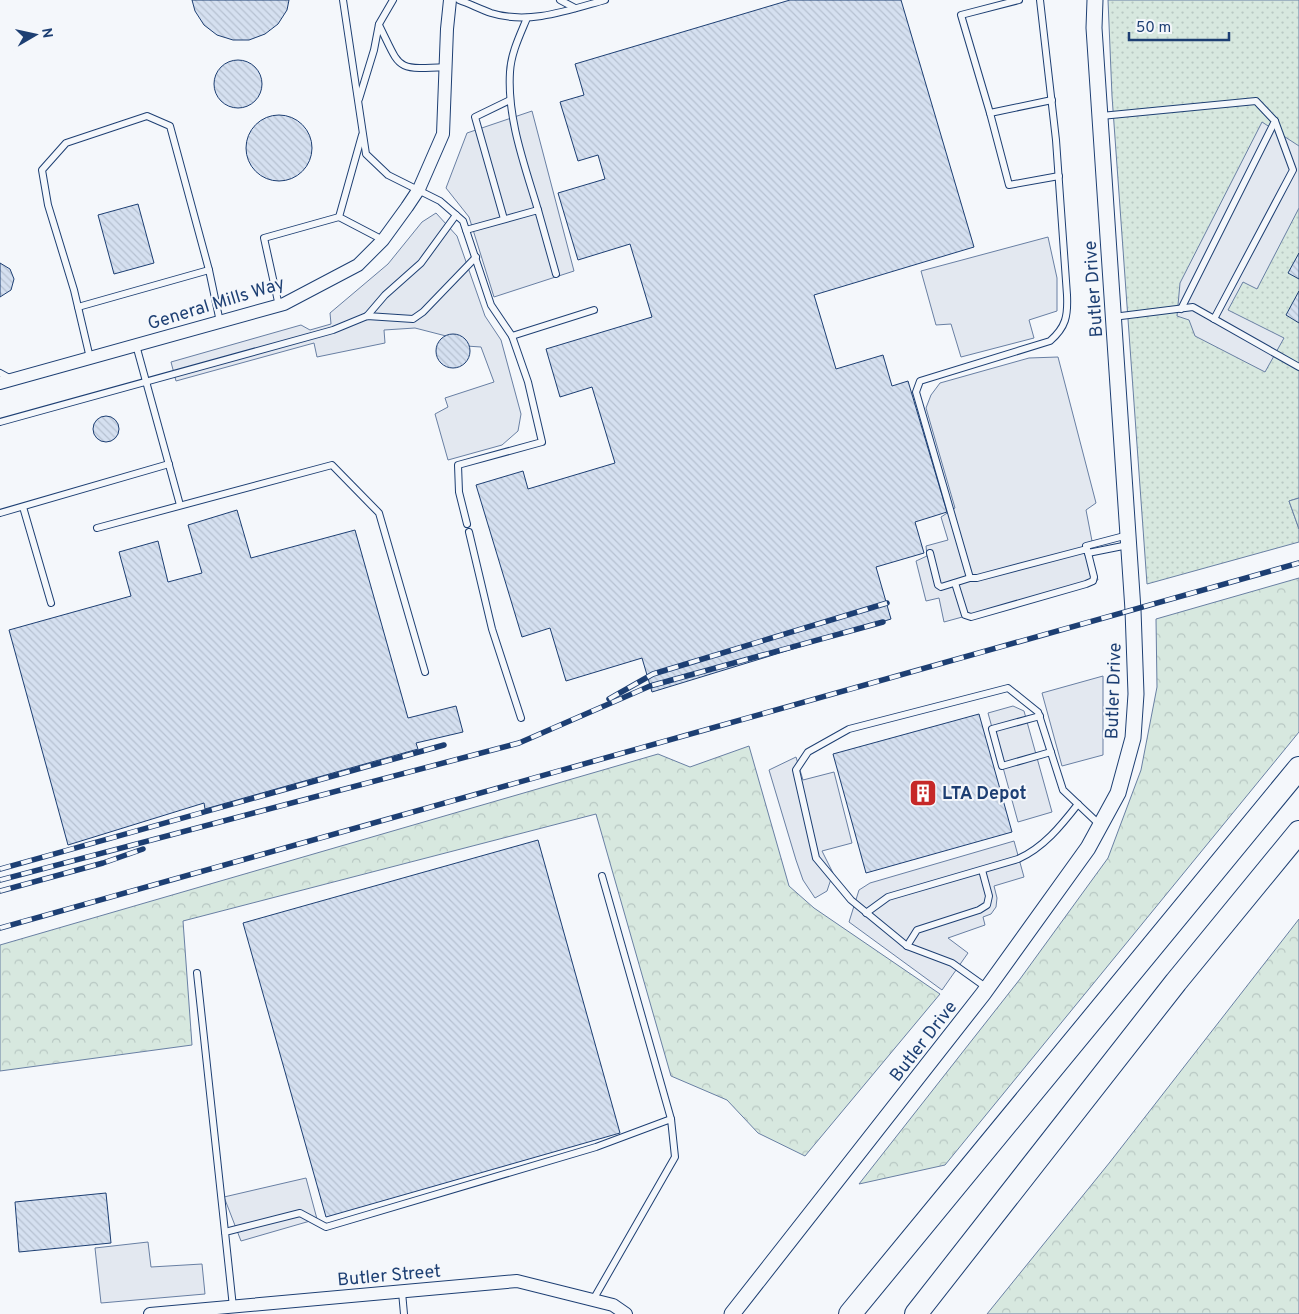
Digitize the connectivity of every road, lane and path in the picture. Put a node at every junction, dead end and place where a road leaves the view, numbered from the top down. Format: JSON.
{"nodes":[{"id":1,"x":343,"y":0,"type":"edge"},
{"id":2,"x":393,"y":0,"type":"edge"},
{"id":3,"x":458,"y":0,"type":"edge"},
{"id":4,"x":560,"y":0,"type":"edge"},
{"id":5,"x":605,"y":0,"type":"edge"},
{"id":6,"x":1019,"y":0,"type":"edge"},
{"id":7,"x":1040,"y":0,"type":"edge"},
{"id":8,"x":1095,"y":0,"type":"edge"},
{"id":9,"x":574,"y":8,"type":"junction"},
{"id":10,"x":528,"y":18,"type":"junction"},
{"id":11,"x":379,"y":24,"type":"junction"},
{"id":12,"x":446,"y":67,"type":"junction"},
{"id":13,"x":510,"y":100,"type":"junction"},
{"id":14,"x":1052,"y":100,"type":"junction"},
{"id":15,"x":358,"y":103,"type":"junction"},
{"id":16,"x":990,"y":113,"type":"junction"},
{"id":17,"x":1100,"y":116,"type":"junction"},
{"id":18,"x":1275,"y":121,"type":"junction"},
{"id":19,"x":362,"y":132,"type":"junction"},
{"id":20,"x":1059,"y":176,"type":"junction"},
{"id":21,"x":419,"y":189,"type":"junction"},
{"id":22,"x":538,"y":210,"type":"junction"},
{"id":23,"x":456,"y":215,"type":"junction"},
{"id":24,"x":339,"y":217,"type":"junction"},
{"id":25,"x":504,"y":219,"type":"junction"},
{"id":26,"x":466,"y":230,"type":"junction"},
{"id":27,"x":383,"y":240,"type":"junction"},
{"id":28,"x":476,"y":257,"type":"junction"},
{"id":29,"x":209,"y":270,"type":"junction"},
{"id":30,"x":556,"y":274,"type":"dead end"},
{"id":31,"x":279,"y":306,"type":"junction"},
{"id":32,"x":78,"y":307,"type":"junction"},
{"id":33,"x":1181,"y":309,"type":"junction"},
{"id":34,"x":594,"y":310,"type":"dead end"},
{"id":35,"x":367,"y":316,"type":"junction"},
{"id":36,"x":1114,"y":317,"type":"junction"},
{"id":37,"x":1214,"y":320,"type":"junction"},
{"id":38,"x":220,"y":322,"type":"junction"},
{"id":39,"x":512,"y":336,"type":"junction"},
{"id":40,"x":136,"y":345,"type":"junction"},
{"id":41,"x":90,"y":358,"type":"junction"},
{"id":42,"x":1299,"y":367,"type":"edge"},
{"id":43,"x":0,"y":373,"type":"edge"},
{"id":44,"x":13,"y":380,"type":"junction"},
{"id":45,"x":146,"y":380,"type":"junction"},
{"id":46,"x":0,"y":383,"type":"edge"},
{"id":47,"x":0,"y":422,"type":"edge"},
{"id":48,"x":169,"y":464,"type":"junction"},
{"id":49,"x":180,"y":505,"type":"junction"},
{"id":50,"x":23,"y":507,"type":"junction"},
{"id":51,"x":0,"y":513,"type":"edge"},
{"id":52,"x":467,"y":524,"type":"dead end"},
{"id":53,"x":97,"y":528,"type":"dead end"},
{"id":54,"x":469,"y":532,"type":"dead end"},
{"id":55,"x":1128,"y":540,"type":"junction"},
{"id":56,"x":1087,"y":550,"type":"junction"},
{"id":57,"x":930,"y":553,"type":"dead end"},
{"id":58,"x":970,"y":578,"type":"junction"},
{"id":59,"x":955,"y":582,"type":"junction"},
{"id":60,"x":51,"y":603,"type":"dead end"},
{"id":61,"x":425,"y":672,"type":"dead end"},
{"id":62,"x":1040,"y":716,"type":"junction"},
{"id":63,"x":521,"y":718,"type":"dead end"},
{"id":64,"x":1051,"y":752,"type":"junction"},
{"id":65,"x":1299,"y":768,"type":"edge"},
{"id":66,"x":1078,"y":804,"type":"junction"},
{"id":67,"x":1100,"y":825,"type":"junction"},
{"id":68,"x":1299,"y":832,"type":"edge"},
{"id":69,"x":982,"y":870,"type":"junction"},
{"id":70,"x":602,"y":876,"type":"dead end"},
{"id":71,"x":866,"y":913,"type":"junction"},
{"id":72,"x":907,"y":946,"type":"junction"},
{"id":73,"x":198,"y":973,"type":"dead end"},
{"id":74,"x":988,"y":988,"type":"junction"},
{"id":75,"x":671,"y":1119,"type":"junction"},
{"id":76,"x":225,"y":1232,"type":"junction"},
{"id":77,"x":402,"y":1292,"type":"junction"},
{"id":78,"x":593,"y":1300,"type":"junction"},
{"id":79,"x":232,"y":1307,"type":"junction"},
{"id":80,"x":211,"y":1311,"type":"edge"},
{"id":81,"x":150,"y":1314,"type":"edge"},
{"id":82,"x":404,"y":1314,"type":"edge"},
{"id":83,"x":626,"y":1314,"type":"edge"},
{"id":84,"x":732,"y":1314,"type":"edge"},
{"id":85,"x":850,"y":1314,"type":"edge"},
{"id":86,"x":916,"y":1314,"type":"edge"}],
"edges":[{"from":1,"to":15,"type":"lane"},
{"from":2,"to":11,"type":"lane"},
{"from":3,"to":10,"type":"lane"},
{"from":3,"to":12,"type":"street","name":"General Mills Way"},
{"from":4,"to":9,"type":"lane"},
{"from":5,"to":9,"type":"lane"},
{"from":6,"to":16,"type":"lane"},
{"from":7,"to":14,"type":"lane"},
{"from":8,"to":17,"type":"street","name":"Butler Drive"},
{"from":9,"to":10,"type":"lane"},
{"from":10,"to":13,"type":"lane"},
{"from":11,"to":12,"type":"lane"},
{"from":11,"to":15,"type":"lane"},
{"from":12,"to":21,"type":"street","name":"General Mills Way"},
{"from":13,"to":22,"type":"lane"},
{"from":13,"to":25,"type":"lane"},
{"from":14,"to":16,"type":"lane"},
{"from":14,"to":20,"type":"lane"},
{"from":15,"to":19,"type":"lane"},
{"from":16,"to":20,"type":"lane"},
{"from":17,"to":18,"type":"lane"},
{"from":17,"to":36,"type":"street","name":"Butler Drive"},
{"from":18,"to":33,"type":"lane"},
{"from":18,"to":37,"type":"lane"},
{"from":19,"to":21,"type":"lane"},
{"from":19,"to":24,"type":"lane"},
{"from":20,"to":58,"type":"lane"},
{"from":21,"to":23,"type":"lane"},
{"from":21,"to":27,"type":"street","name":"General Mills Way"},
{"from":22,"to":25,"type":"lane"},
{"from":22,"to":30,"type":"lane"},
{"from":23,"to":26,"type":"lane"},
{"from":23,"to":35,"type":"lane"},
{"from":24,"to":27,"type":"lane"},
{"from":24,"to":31,"type":"lane"},
{"from":25,"to":26,"type":"lane"},
{"from":26,"to":28,"type":"lane"},
{"from":27,"to":31,"type":"street","name":"General Mills Way"},
{"from":28,"to":35,"type":"lane"},
{"from":28,"to":39,"type":"lane"},
{"from":29,"to":32,"type":"lane"},
{"from":29,"to":32,"type":"lane"},
{"from":29,"to":38,"type":"lane"},
{"from":31,"to":38,"type":"street","name":"General Mills Way"},
{"from":32,"to":41,"type":"lane"},
{"from":33,"to":36,"type":"lane"},
{"from":33,"to":37,"type":"lane"},
{"from":34,"to":39,"type":"lane"},
{"from":35,"to":45,"type":"lane"},
{"from":36,"to":55,"type":"street","name":"Butler Drive"},
{"from":37,"to":42,"type":"lane"},
{"from":38,"to":40,"type":"street","name":"General Mills Way"},
{"from":39,"to":52,"type":"lane"},
{"from":40,"to":41,"type":"street","name":"General Mills Way"},
{"from":40,"to":45,"type":"lane"},
{"from":41,"to":44,"type":"street","name":"General Mills Way"},
{"from":43,"to":44,"type":"lane"},
{"from":44,"to":46,"type":"street","name":"General Mills Way"},
{"from":45,"to":47,"type":"lane"},
{"from":45,"to":48,"type":"lane"},
{"from":48,"to":49,"type":"lane"},
{"from":48,"to":50,"type":"lane"},
{"from":49,"to":53,"type":"lane"},
{"from":49,"to":61,"type":"lane"},
{"from":50,"to":51,"type":"lane"},
{"from":50,"to":60,"type":"lane"},
{"from":54,"to":63,"type":"lane"},
{"from":55,"to":56,"type":"lane"},
{"from":55,"to":67,"type":"street","name":"Butler Drive"},
{"from":56,"to":58,"type":"lane"},
{"from":56,"to":59,"type":"lane"},
{"from":57,"to":59,"type":"lane"},
{"from":58,"to":59,"type":"lane"},
{"from":62,"to":64,"type":"lane"},
{"from":62,"to":64,"type":"lane"},
{"from":62,"to":71,"type":"lane"},
{"from":64,"to":66,"type":"lane"},
{"from":65,"to":85,"type":"highway"},
{"from":66,"to":67,"type":"lane"},
{"from":66,"to":69,"type":"lane"},
{"from":67,"to":74,"type":"street","name":"Butler Drive"},
{"from":68,"to":86,"type":"highway"},
{"from":69,"to":71,"type":"lane"},
{"from":69,"to":72,"type":"lane"},
{"from":70,"to":75,"type":"lane"},
{"from":71,"to":72,"type":"lane"},
{"from":72,"to":74,"type":"lane"},
{"from":73,"to":76,"type":"lane"},
{"from":74,"to":84,"type":"street","name":"Butler Drive"},
{"from":75,"to":76,"type":"lane"},
{"from":75,"to":78,"type":"lane"},
{"from":76,"to":79,"type":"lane"},
{"from":77,"to":78,"type":"street","name":"Butler Street"},
{"from":77,"to":79,"type":"street","name":"Butler Street"},
{"from":77,"to":82,"type":"lane"},
{"from":78,"to":83,"type":"street","name":"Butler Street"},
{"from":79,"to":80,"type":"street","name":"Butler Street"},
{"from":80,"to":81,"type":"street","name":"Butler Street"}]}
